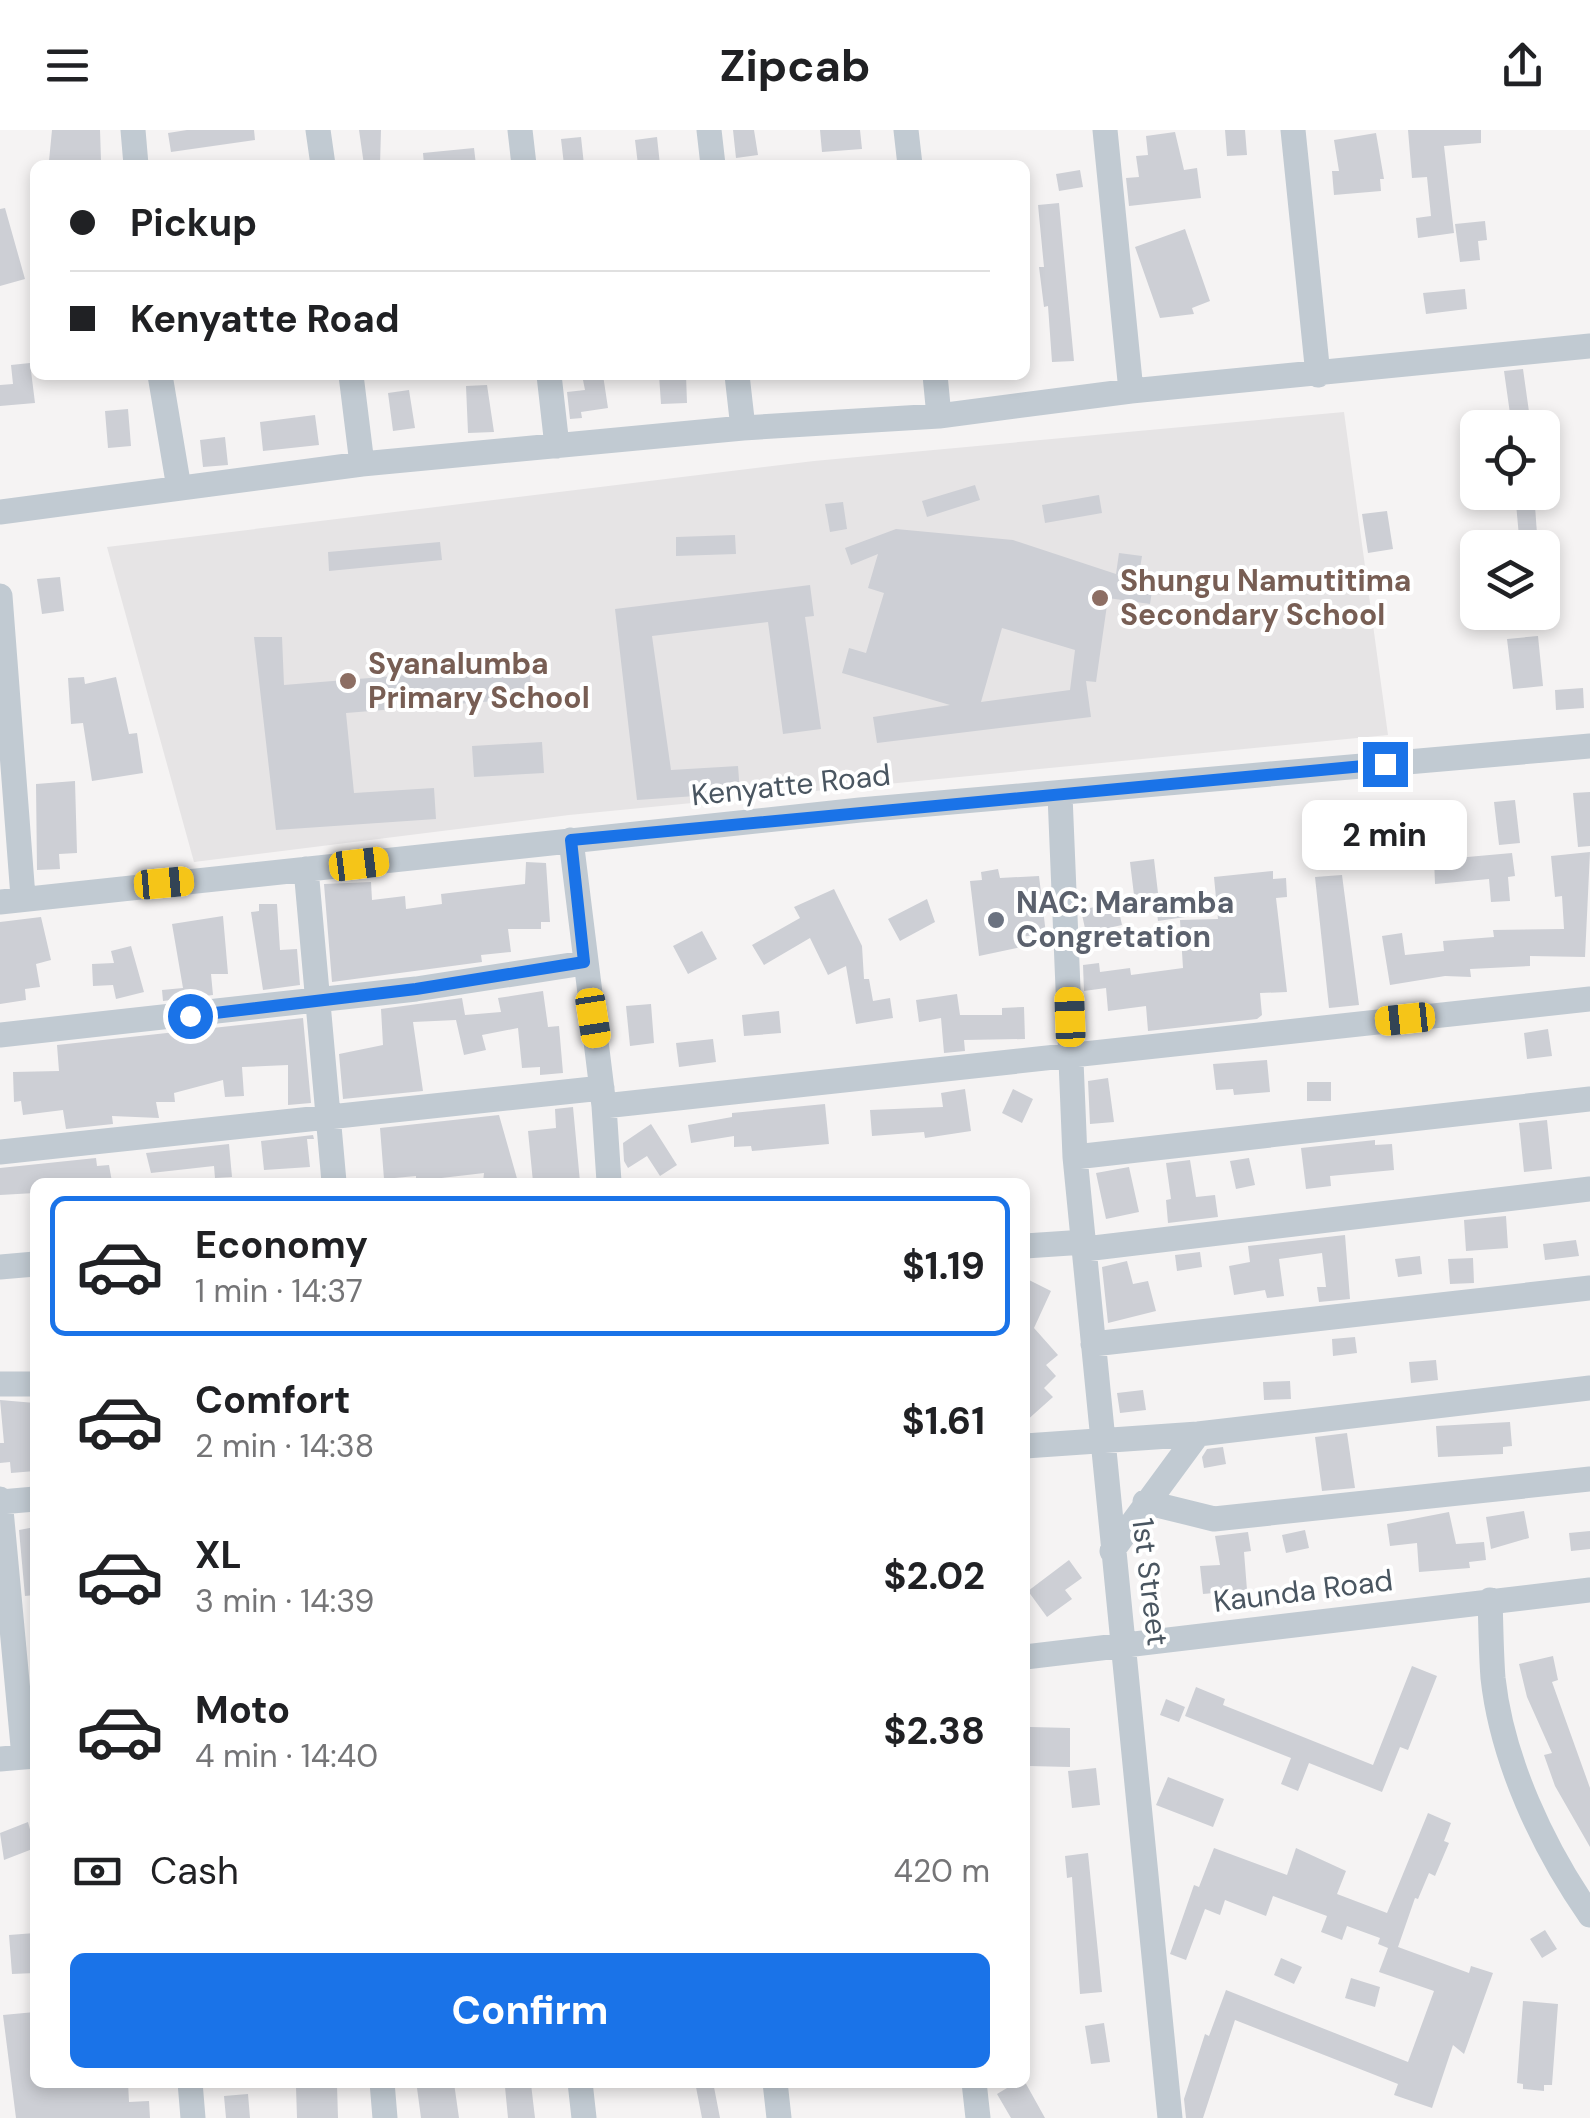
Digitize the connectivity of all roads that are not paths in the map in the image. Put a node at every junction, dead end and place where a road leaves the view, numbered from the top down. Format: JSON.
{"nodes":[{"id":1,"x":133,"y":130,"type":"edge"},
{"id":2,"x":318,"y":130,"type":"edge"},
{"id":3,"x":520,"y":130,"type":"edge"},
{"id":4,"x":709,"y":130,"type":"edge"},
{"id":5,"x":906,"y":130,"type":"edge"},
{"id":6,"x":1104,"y":130,"type":"edge"},
{"id":7,"x":1293,"y":130,"type":"edge"},
{"id":8,"x":136,"y":160,"type":"edge"},
{"id":9,"x":322,"y":160,"type":"edge"},
{"id":10,"x":523,"y":160,"type":"edge"},
{"id":11,"x":712,"y":160,"type":"edge"},
{"id":12,"x":909,"y":160,"type":"edge"},
{"id":13,"x":1590,"y":346,"type":"edge"},
{"id":14,"x":1318,"y":375,"type":"junction"},
{"id":15,"x":161,"y":380,"type":"edge"},
{"id":16,"x":351,"y":380,"type":"edge"},
{"id":17,"x":550,"y":380,"type":"edge"},
{"id":18,"x":738,"y":380,"type":"edge"},
{"id":19,"x":935,"y":380,"type":"edge"},
{"id":20,"x":1132,"y":390,"type":"junction"},
{"id":21,"x":939,"y":416,"type":"junction"},
{"id":22,"x":743,"y":428,"type":"junction"},
{"id":23,"x":557,"y":446,"type":"junction"},
{"id":24,"x":362,"y":464,"type":"junction"},
{"id":25,"x":179,"y":488,"type":"junction"},
{"id":26,"x":0,"y":512,"type":"edge"},
{"id":27,"x":0,"y":596,"type":"edge"},
{"id":28,"x":1590,"y":746,"type":"edge"},
{"id":29,"x":1060,"y":795,"type":"junction"},
{"id":30,"x":571,"y":840,"type":"junction"},
{"id":31,"x":306,"y":870,"type":"junction"},
{"id":32,"x":11,"y":900,"type":"edge"},
{"id":33,"x":584,"y":962,"type":"junction"},
{"id":34,"x":1590,"y":1000,"type":"edge"},
{"id":35,"x":316,"y":1001,"type":"junction"},
{"id":36,"x":0,"y":1036,"type":"edge"},
{"id":37,"x":1071,"y":1054,"type":"junction"},
{"id":38,"x":603,"y":1097,"type":"junction"},
{"id":39,"x":1590,"y":1099,"type":"edge"},
{"id":40,"x":328,"y":1115,"type":"junction"},
{"id":41,"x":0,"y":1152,"type":"edge"},
{"id":42,"x":1075,"y":1157,"type":"junction"},
{"id":43,"x":334,"y":1178,"type":"edge"},
{"id":44,"x":608,"y":1178,"type":"edge"},
{"id":45,"x":1590,"y":1189,"type":"edge"},
{"id":46,"x":1085,"y":1245,"type":"junction"},
{"id":47,"x":1030,"y":1246,"type":"edge"},
{"id":48,"x":30,"y":1264,"type":"edge"},
{"id":49,"x":0,"y":1267,"type":"edge"},
{"id":50,"x":1590,"y":1288,"type":"edge"},
{"id":51,"x":1093,"y":1344,"type":"junction"},
{"id":52,"x":0,"y":1384,"type":"edge"},
{"id":53,"x":30,"y":1384,"type":"edge"},
{"id":54,"x":1590,"y":1388,"type":"edge"},
{"id":55,"x":1198,"y":1434,"type":"junction"},
{"id":56,"x":1102,"y":1440,"type":"junction"},
{"id":57,"x":1030,"y":1446,"type":"edge"},
{"id":58,"x":1590,"y":1480,"type":"edge"},
{"id":59,"x":30,"y":1499,"type":"edge"},
{"id":60,"x":0,"y":1501,"type":"edge"},
{"id":61,"x":1146,"y":1502,"type":"junction"},
{"id":62,"x":1112,"y":1551,"type":"junction"},
{"id":63,"x":1590,"y":1590,"type":"edge"},
{"id":64,"x":1490,"y":1600,"type":"junction"},
{"id":65,"x":6,"y":1623,"type":"edge"},
{"id":66,"x":1127,"y":1646,"type":"junction"},
{"id":67,"x":1030,"y":1656,"type":"edge"},
{"id":68,"x":20,"y":1757,"type":"edge"},
{"id":69,"x":1590,"y":1916,"type":"edge"},
{"id":70,"x":190,"y":2088,"type":"edge"},
{"id":71,"x":382,"y":2088,"type":"edge"},
{"id":72,"x":581,"y":2088,"type":"edge"},
{"id":73,"x":776,"y":2088,"type":"edge"},
{"id":74,"x":975,"y":2088,"type":"edge"},
{"id":75,"x":193,"y":2118,"type":"edge"},
{"id":76,"x":385,"y":2118,"type":"edge"},
{"id":77,"x":584,"y":2118,"type":"edge"},
{"id":78,"x":778,"y":2118,"type":"edge"},
{"id":79,"x":978,"y":2118,"type":"edge"},
{"id":80,"x":1170,"y":2118,"type":"edge"}],
"edges":[{"from":1,"to":8,"type":"street"},
{"from":2,"to":9,"type":"street"},
{"from":3,"to":10,"type":"street"},
{"from":4,"to":11,"type":"street"},
{"from":5,"to":12,"type":"street"},
{"from":6,"to":20,"type":"street"},
{"from":7,"to":14,"type":"street"},
{"from":13,"to":14,"type":"street"},
{"from":14,"to":20,"type":"street"},
{"from":15,"to":25,"type":"street"},
{"from":16,"to":24,"type":"street"},
{"from":17,"to":23,"type":"street"},
{"from":18,"to":22,"type":"street"},
{"from":19,"to":21,"type":"street"},
{"from":20,"to":21,"type":"street"},
{"from":21,"to":22,"type":"street"},
{"from":22,"to":23,"type":"street"},
{"from":23,"to":24,"type":"street"},
{"from":24,"to":25,"type":"street"},
{"from":25,"to":26,"type":"street"},
{"from":27,"to":32,"type":"street"},
{"from":28,"to":29,"type":"street","name":"Kenyatte Road"},
{"from":29,"to":30,"type":"street","name":"Kenyatte Road"},
{"from":29,"to":37,"type":"street","name":"1st Street"},
{"from":30,"to":31,"type":"street","name":"Kenyatte Road"},
{"from":30,"to":33,"type":"street"},
{"from":31,"to":32,"type":"street","name":"Kenyatte Road"},
{"from":31,"to":35,"type":"street"},
{"from":33,"to":35,"type":"street"},
{"from":33,"to":38,"type":"street"},
{"from":34,"to":37,"type":"street"},
{"from":35,"to":36,"type":"street"},
{"from":35,"to":40,"type":"street"},
{"from":37,"to":38,"type":"street"},
{"from":37,"to":42,"type":"street","name":"1st Street"},
{"from":38,"to":40,"type":"street"},
{"from":38,"to":44,"type":"street"},
{"from":39,"to":42,"type":"street"},
{"from":40,"to":41,"type":"street"},
{"from":40,"to":43,"type":"street"},
{"from":42,"to":46,"type":"street","name":"1st Street"},
{"from":45,"to":46,"type":"street"},
{"from":46,"to":47,"type":"street"},
{"from":46,"to":51,"type":"street","name":"1st Street"},
{"from":48,"to":49,"type":"street"},
{"from":50,"to":51,"type":"street"},
{"from":51,"to":56,"type":"street","name":"1st Street"},
{"from":52,"to":53,"type":"street"},
{"from":54,"to":55,"type":"street"},
{"from":55,"to":56,"type":"street"},
{"from":55,"to":61,"type":"street"},
{"from":56,"to":57,"type":"street"},
{"from":56,"to":62,"type":"street","name":"1st Street"},
{"from":58,"to":61,"type":"street"},
{"from":59,"to":60,"type":"street"},
{"from":60,"to":65,"type":"street"},
{"from":61,"to":62,"type":"street"},
{"from":62,"to":66,"type":"street","name":"1st Street"},
{"from":63,"to":64,"type":"street","name":"Kaunda Road"},
{"from":64,"to":66,"type":"street","name":"Kaunda Road"},
{"from":64,"to":69,"type":"street"},
{"from":65,"to":68,"type":"street"},
{"from":66,"to":67,"type":"street","name":"Kaunda Road"},
{"from":66,"to":80,"type":"street","name":"1st Street"},
{"from":70,"to":75,"type":"street"},
{"from":71,"to":76,"type":"street"},
{"from":72,"to":77,"type":"street"},
{"from":73,"to":78,"type":"street"},
{"from":74,"to":79,"type":"street"}]}
